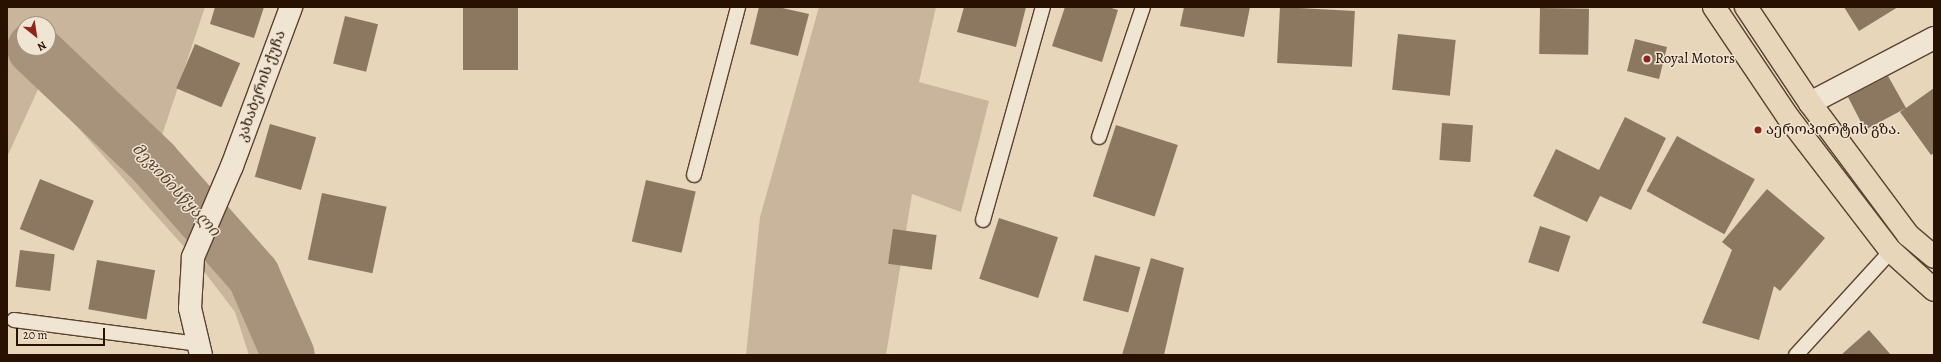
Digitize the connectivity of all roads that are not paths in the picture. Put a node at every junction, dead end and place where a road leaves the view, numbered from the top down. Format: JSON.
{"nodes":[{"id":1,"x":291,"y":7,"type":"edge"},
{"id":2,"x":738,"y":7,"type":"edge"},
{"id":3,"x":1043,"y":7,"type":"edge"},
{"id":4,"x":1143,"y":7,"type":"edge"},
{"id":5,"x":1714,"y":7,"type":"edge"},
{"id":6,"x":1746,"y":7,"type":"edge"},
{"id":7,"x":1934,"y":38,"type":"edge"},
{"id":8,"x":1810,"y":103,"type":"junction"},
{"id":9,"x":1099,"y":137,"type":"dead end"},
{"id":10,"x":694,"y":175,"type":"dead end"},
{"id":11,"x":983,"y":220,"type":"dead end"},
{"id":12,"x":1891,"y":251,"type":"junction"},
{"id":13,"x":1934,"y":257,"type":"edge"},
{"id":14,"x":1934,"y":290,"type":"edge"},
{"id":15,"x":14,"y":320,"type":"dead end"},
{"id":16,"x":200,"y":350,"type":"edge"},
{"id":17,"x":1796,"y":355,"type":"edge"}],
"edges":[{"from":1,"to":16,"type":"street","name":"კახაბერის ქუჩა"},
{"from":2,"to":10,"type":"lane"},
{"from":3,"to":11,"type":"lane"},
{"from":4,"to":9,"type":"lane"},
{"from":5,"to":12,"type":"highway"},
{"from":6,"to":8,"type":"highway"},
{"from":7,"to":8,"type":"street"},
{"from":8,"to":13,"type":"highway"},
{"from":12,"to":14,"type":"highway"},
{"from":12,"to":17,"type":"lane"},
{"from":15,"to":16,"type":"lane"}]}
